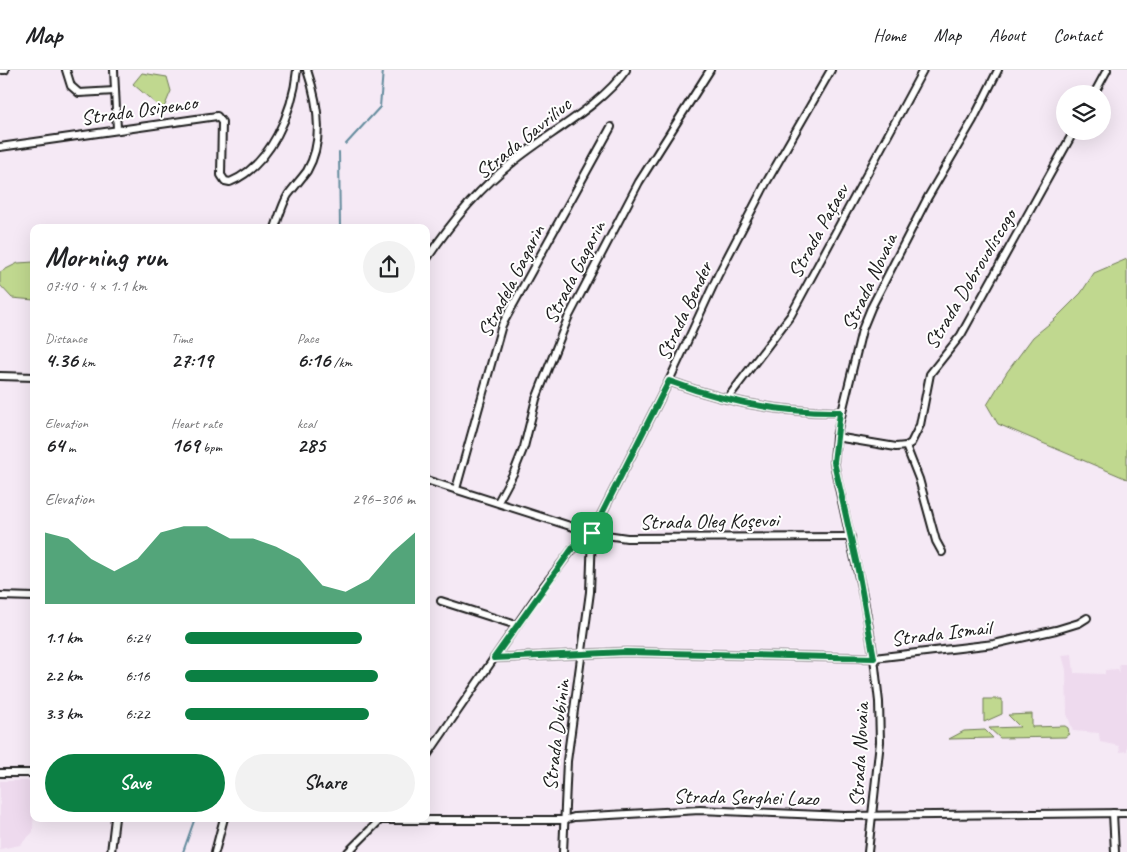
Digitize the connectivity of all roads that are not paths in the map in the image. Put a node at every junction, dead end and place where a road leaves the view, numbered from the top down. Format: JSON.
{"nodes":[{"id":1,"x":0,"y":70,"type":"edge"},
{"id":2,"x":5,"y":70,"type":"edge"},
{"id":3,"x":66,"y":70,"type":"edge"},
{"id":4,"x":114,"y":70,"type":"edge"},
{"id":5,"x":298,"y":70,"type":"edge"},
{"id":6,"x":307,"y":70,"type":"edge"},
{"id":7,"x":626,"y":70,"type":"edge"},
{"id":8,"x":710,"y":70,"type":"edge"},
{"id":9,"x":831,"y":70,"type":"edge"},
{"id":10,"x":923,"y":70,"type":"edge"},
{"id":11,"x":998,"y":70,"type":"edge"},
{"id":12,"x":1107,"y":70,"type":"edge"},
{"id":13,"x":1099,"y":85,"type":"edge"},
{"id":14,"x":116,"y":92,"type":"junction"},
{"id":15,"x":611,"y":127,"type":"dead end"},
{"id":16,"x":117,"y":129,"type":"junction"},
{"id":17,"x":1069,"y":140,"type":"edge"},
{"id":18,"x":0,"y":147,"type":"edge"},
{"id":19,"x":277,"y":224,"type":"edge"},
{"id":20,"x":430,"y":254,"type":"edge"},
{"id":21,"x":0,"y":376,"type":"edge"},
{"id":22,"x":30,"y":377,"type":"edge"},
{"id":23,"x":669,"y":381,"type":"junction"},
{"id":24,"x":727,"y":399,"type":"junction"},
{"id":25,"x":840,"y":412,"type":"junction"},
{"id":26,"x":836,"y":437,"type":"junction"},
{"id":27,"x":906,"y":446,"type":"junction"},
{"id":28,"x":430,"y":481,"type":"edge"},
{"id":29,"x":456,"y":489,"type":"junction"},
{"id":30,"x":498,"y":502,"type":"junction"},
{"id":31,"x":592,"y":533,"type":"junction"},
{"id":32,"x":851,"y":537,"type":"junction"},
{"id":33,"x":942,"y":552,"type":"dead end"},
{"id":34,"x":0,"y":596,"type":"edge"},
{"id":35,"x":30,"y":597,"type":"edge"},
{"id":36,"x":441,"y":601,"type":"dead end"},
{"id":37,"x":1088,"y":618,"type":"dead end"},
{"id":38,"x":516,"y":625,"type":"junction"},
{"id":39,"x":583,"y":653,"type":"junction"},
{"id":40,"x":494,"y":658,"type":"junction"},
{"id":41,"x":874,"y":658,"type":"junction"},
{"id":42,"x":430,"y":751,"type":"edge"},
{"id":43,"x":0,"y":773,"type":"edge"},
{"id":44,"x":30,"y":773,"type":"edge"},
{"id":45,"x":1113,"y":813,"type":"junction"},
{"id":46,"x":1127,"y":813,"type":"edge"},
{"id":47,"x":872,"y":815,"type":"junction"},
{"id":48,"x":430,"y":819,"type":"edge"},
{"id":49,"x":564,"y":820,"type":"junction"},
{"id":50,"x":115,"y":822,"type":"edge"},
{"id":51,"x":223,"y":822,"type":"edge"},
{"id":52,"x":378,"y":822,"type":"edge"},
{"id":53,"x":111,"y":852,"type":"edge"},
{"id":54,"x":215,"y":852,"type":"edge"},
{"id":55,"x":348,"y":852,"type":"edge"},
{"id":56,"x":563,"y":852,"type":"edge"},
{"id":57,"x":868,"y":852,"type":"edge"},
{"id":58,"x":1115,"y":852,"type":"edge"}],
"edges":[{"from":1,"to":2,"type":"street"},
{"from":3,"to":14,"type":"street"},
{"from":4,"to":14,"type":"street"},
{"from":5,"to":16,"type":"street","name":"Strada Osipenco"},
{"from":6,"to":19,"type":"street"},
{"from":7,"to":20,"type":"street","name":"Strada Gavriliuc"},
{"from":8,"to":30,"type":"street","name":"Strada Gagarin"},
{"from":9,"to":23,"type":"street","name":"Strada Bender"},
{"from":10,"to":24,"type":"street","name":"Strada Pațaev"},
{"from":11,"to":25,"type":"street","name":"Strada Novaia"},
{"from":12,"to":13,"type":"street"},
{"from":14,"to":16,"type":"street"},
{"from":15,"to":29,"type":"street","name":"Stradela Gagarin"},
{"from":16,"to":18,"type":"street","name":"Strada Osipenco"},
{"from":17,"to":27,"type":"street","name":"Strada Dobrovoliscogo"},
{"from":21,"to":22,"type":"street"},
{"from":23,"to":24,"type":"street"},
{"from":23,"to":31,"type":"street","name":"Strada Bender"},
{"from":24,"to":25,"type":"street"},
{"from":25,"to":26,"type":"street","name":"Strada Novaia"},
{"from":26,"to":27,"type":"street"},
{"from":26,"to":32,"type":"street","name":"Strada Novaia"},
{"from":27,"to":33,"type":"street"},
{"from":28,"to":29,"type":"street","name":"Strada Oleg Koşevoi"},
{"from":29,"to":30,"type":"street","name":"Strada Oleg Koşevoi"},
{"from":30,"to":31,"type":"street","name":"Strada Oleg Koşevoi"},
{"from":31,"to":32,"type":"street","name":"Strada Oleg Koşevoi"},
{"from":31,"to":38,"type":"street","name":"Strada Bender"},
{"from":31,"to":39,"type":"street","name":"Strada Dubinin"},
{"from":32,"to":41,"type":"street","name":"Strada Novaia"},
{"from":34,"to":35,"type":"street"},
{"from":36,"to":38,"type":"street"},
{"from":37,"to":41,"type":"street","name":"Strada Ismail"},
{"from":38,"to":40,"type":"street","name":"Strada Bender"},
{"from":39,"to":40,"type":"street","name":"Strada Ismail"},
{"from":39,"to":41,"type":"street","name":"Strada Ismail"},
{"from":39,"to":49,"type":"street","name":"Strada Dubinin"},
{"from":40,"to":42,"type":"street","name":"Strada Bender"},
{"from":41,"to":47,"type":"street","name":"Strada Novaia"},
{"from":43,"to":44,"type":"street"},
{"from":45,"to":46,"type":"street","name":"Strada Serghei Lazo"},
{"from":45,"to":47,"type":"street","name":"Strada Serghei Lazo"},
{"from":45,"to":58,"type":"street"},
{"from":47,"to":49,"type":"street","name":"Strada Serghei Lazo"},
{"from":47,"to":57,"type":"street","name":"Strada Novaia"},
{"from":48,"to":49,"type":"street","name":"Strada Serghei Lazo"},
{"from":49,"to":56,"type":"street","name":"Strada Dubinin"},
{"from":50,"to":53,"type":"street"},
{"from":51,"to":54,"type":"street"},
{"from":52,"to":55,"type":"street"}]}
